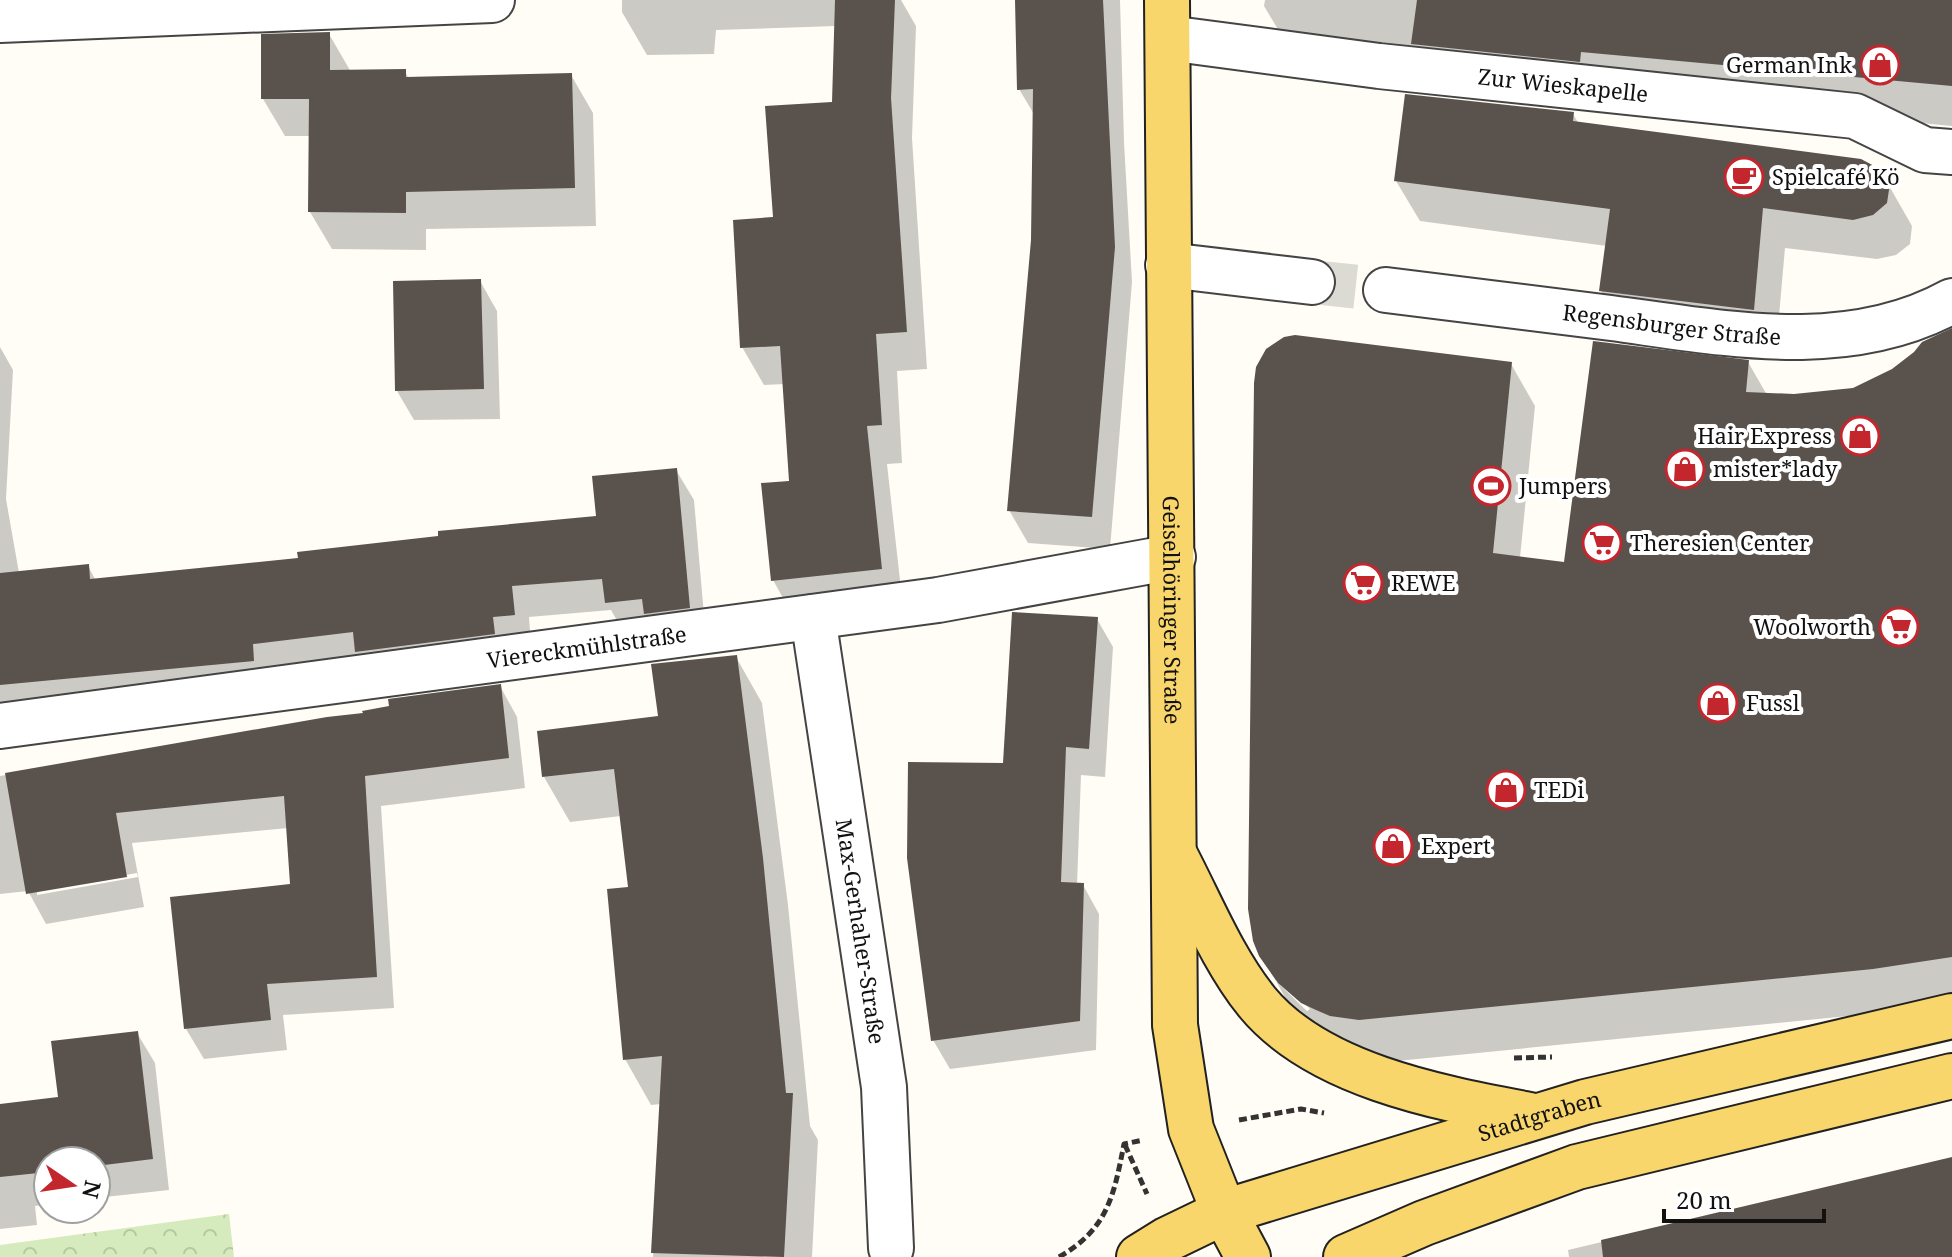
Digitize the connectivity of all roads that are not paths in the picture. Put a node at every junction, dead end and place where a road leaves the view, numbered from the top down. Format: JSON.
{"nodes":[{"id":1,"x":492,"y":0,"type":"edge"},
{"id":2,"x":1167,"y":19,"type":"edge"},
{"id":3,"x":0,"y":20,"type":"edge"},
{"id":4,"x":1952,"y":152,"type":"edge"},
{"id":5,"x":1168,"y":265,"type":"junction"},
{"id":6,"x":1312,"y":282,"type":"tunnel mouth"},
{"id":7,"x":1386,"y":290,"type":"tunnel mouth"},
{"id":8,"x":1952,"y":301,"type":"edge"},
{"id":9,"x":1173,"y":557,"type":"junction"},
{"id":10,"x":813,"y":617,"type":"junction"},
{"id":11,"x":0,"y":726,"type":"edge"},
{"id":12,"x":1173,"y":850,"type":"junction"},
{"id":13,"x":1952,"y":1016,"type":"edge"},
{"id":14,"x":1952,"y":1076,"type":"edge"},
{"id":15,"x":1536,"y":1116,"type":"junction"},
{"id":16,"x":1224,"y":1212,"type":"junction"},
{"id":17,"x":891,"y":1248,"type":"dead end"},
{"id":18,"x":1139,"y":1257,"type":"edge"},
{"id":19,"x":1248,"y":1257,"type":"edge"},
{"id":20,"x":1346,"y":1257,"type":"edge"}],
"edges":[{"from":1,"to":3,"type":"street"},
{"from":2,"to":4,"type":"street","name":"Zur Wieskapelle"},
{"from":2,"to":5,"type":"main road","name":"Geiselhöringer Straße"},
{"from":5,"to":6,"type":"street"},
{"from":5,"to":9,"type":"main road","name":"Geiselhöringer Straße"},
{"from":7,"to":8,"type":"street","name":"Regensburger Straße"},
{"from":9,"to":10,"type":"street","name":"Viereckmühlstraße"},
{"from":9,"to":12,"type":"main road","name":"Geiselhöringer Straße"},
{"from":10,"to":11,"type":"street","name":"Viereckmühlstraße"},
{"from":10,"to":17,"type":"street","name":"Max-Gerhaher-Straße"},
{"from":12,"to":15,"type":"main road"},
{"from":12,"to":16,"type":"main road","name":"Geiselhöringer Straße"},
{"from":13,"to":15,"type":"main road","name":"Stadtgraben"},
{"from":14,"to":20,"type":"main road"},
{"from":15,"to":16,"type":"main road","name":"Stadtgraben"},
{"from":16,"to":18,"type":"main road","name":"Stadtgraben"},
{"from":16,"to":19,"type":"main road","name":"Geiselhöringer Straße"}]}
